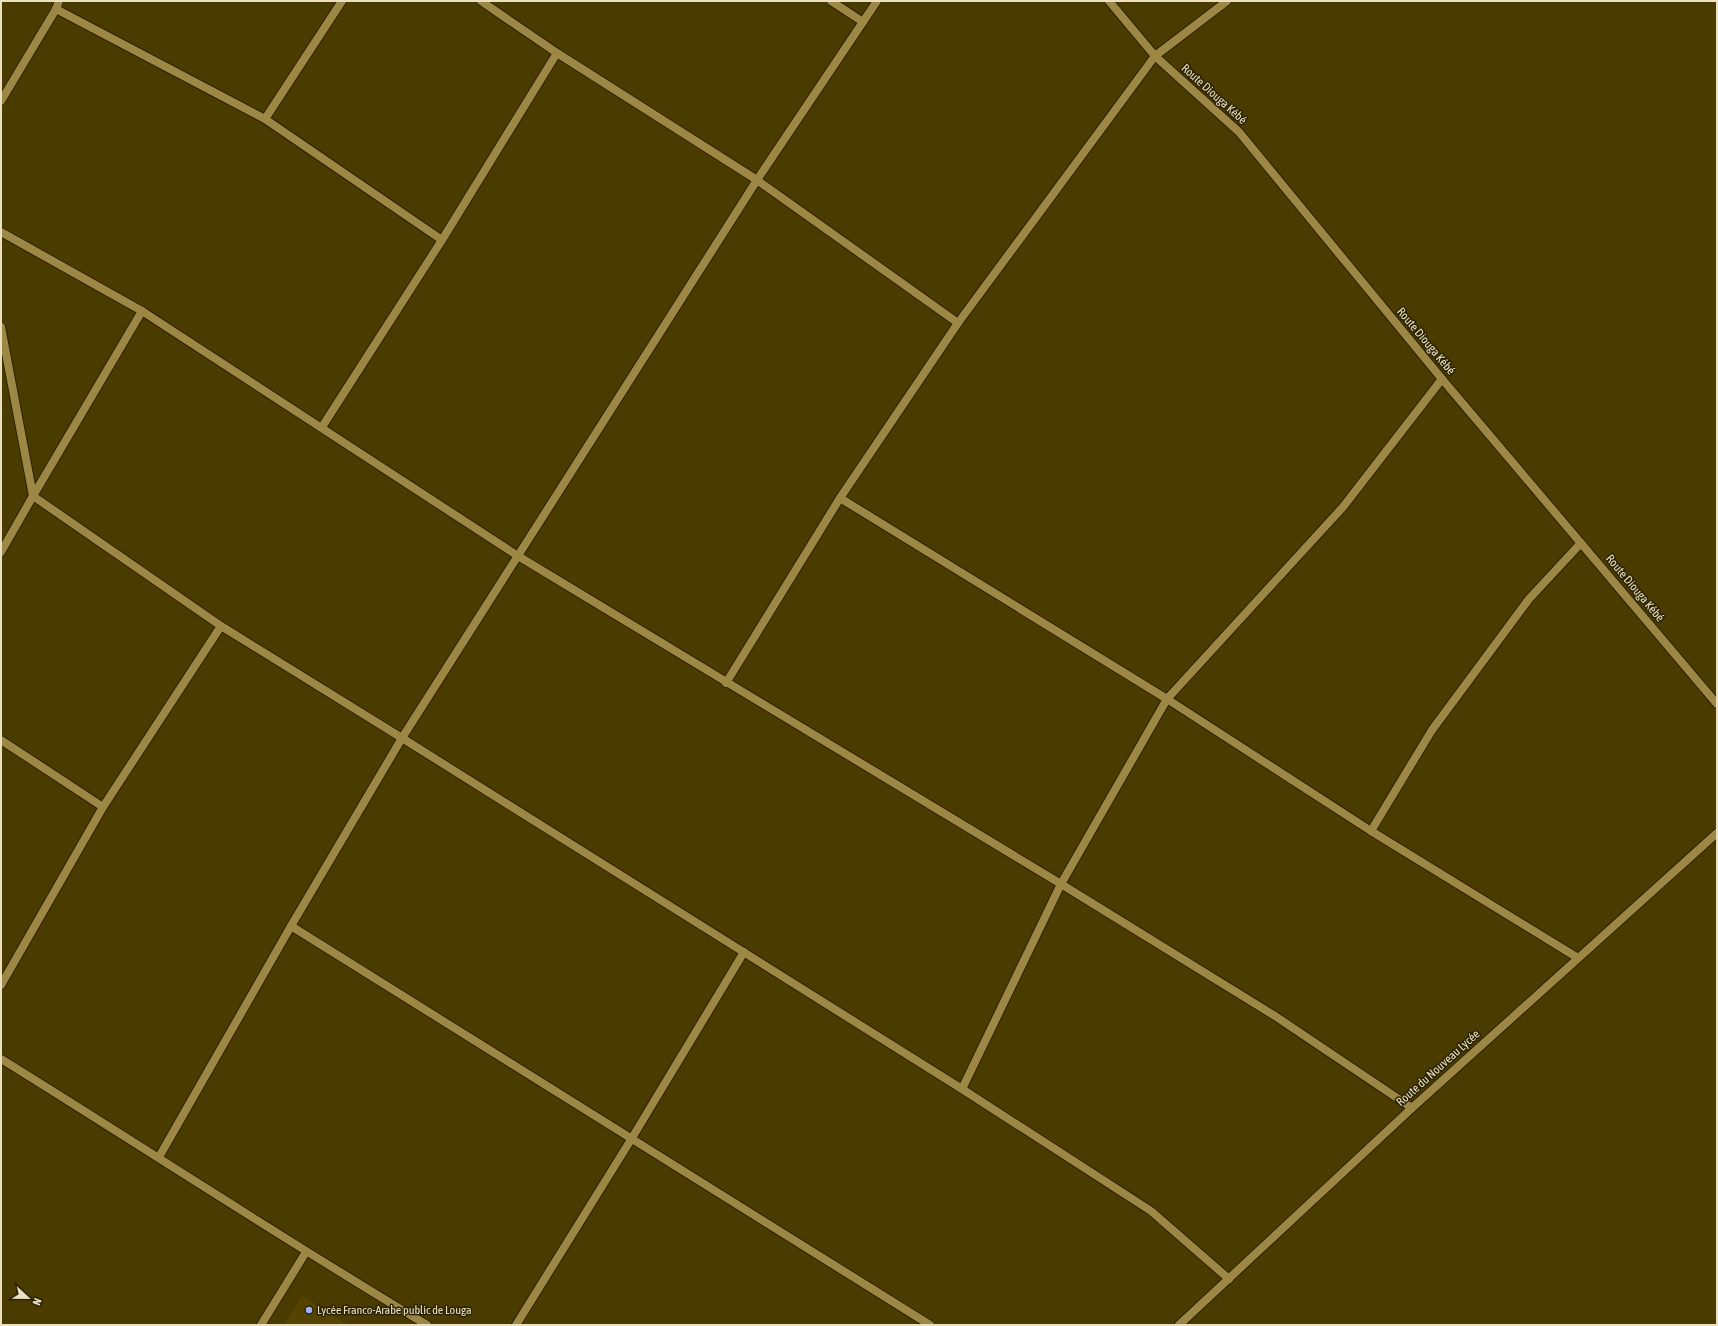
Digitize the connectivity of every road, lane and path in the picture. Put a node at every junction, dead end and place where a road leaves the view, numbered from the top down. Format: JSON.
{"nodes":[{"id":1,"x":342,"y":1,"type":"edge"},
{"id":2,"x":481,"y":1,"type":"edge"},
{"id":3,"x":830,"y":1,"type":"edge"},
{"id":4,"x":876,"y":1,"type":"edge"},
{"id":5,"x":1109,"y":1,"type":"edge"},
{"id":6,"x":1227,"y":1,"type":"edge"},
{"id":7,"x":58,"y":5,"type":"edge"},
{"id":8,"x":863,"y":22,"type":"junction"},
{"id":9,"x":558,"y":53,"type":"junction"},
{"id":10,"x":1155,"y":56,"type":"junction"},
{"id":11,"x":1,"y":101,"type":"edge"},
{"id":12,"x":265,"y":119,"type":"junction"},
{"id":13,"x":757,"y":180,"type":"junction"},
{"id":14,"x":1,"y":232,"type":"edge"},
{"id":15,"x":442,"y":240,"type":"junction"},
{"id":16,"x":142,"y":311,"type":"junction"},
{"id":17,"x":958,"y":323,"type":"junction"},
{"id":18,"x":1,"y":327,"type":"edge"},
{"id":19,"x":1442,"y":379,"type":"junction"},
{"id":20,"x":322,"y":428,"type":"junction"},
{"id":21,"x":33,"y":496,"type":"junction"},
{"id":22,"x":840,"y":498,"type":"junction"},
{"id":23,"x":1581,"y":543,"type":"junction"},
{"id":24,"x":1,"y":552,"type":"edge"},
{"id":25,"x":518,"y":556,"type":"junction"},
{"id":26,"x":221,"y":626,"type":"junction"},
{"id":27,"x":726,"y":682,"type":"junction"},
{"id":28,"x":1167,"y":699,"type":"junction"},
{"id":29,"x":1717,"y":704,"type":"edge"},
{"id":30,"x":402,"y":738,"type":"junction"},
{"id":31,"x":1,"y":740,"type":"edge"},
{"id":32,"x":102,"y":807,"type":"junction"},
{"id":33,"x":1371,"y":831,"type":"junction"},
{"id":34,"x":1717,"y":833,"type":"edge"},
{"id":35,"x":1061,"y":884,"type":"junction"},
{"id":36,"x":291,"y":926,"type":"junction"},
{"id":37,"x":744,"y":952,"type":"junction"},
{"id":38,"x":1578,"y":958,"type":"junction"},
{"id":39,"x":1,"y":985,"type":"edge"},
{"id":40,"x":1,"y":1058,"type":"edge"},
{"id":41,"x":962,"y":1089,"type":"junction"},
{"id":42,"x":1412,"y":1108,"type":"junction"},
{"id":43,"x":632,"y":1138,"type":"junction"},
{"id":44,"x":159,"y":1157,"type":"junction"},
{"id":45,"x":306,"y":1252,"type":"junction"},
{"id":46,"x":1229,"y":1279,"type":"junction"},
{"id":47,"x":261,"y":1325,"type":"edge"},
{"id":48,"x":427,"y":1325,"type":"edge"},
{"id":49,"x":516,"y":1325,"type":"edge"},
{"id":50,"x":930,"y":1325,"type":"edge"},
{"id":51,"x":1180,"y":1325,"type":"edge"}],
"edges":[{"from":1,"to":12,"type":"street"},
{"from":2,"to":9,"type":"street"},
{"from":3,"to":8,"type":"street"},
{"from":4,"to":8,"type":"street"},
{"from":5,"to":10,"type":"street","name":"Route Diouga Kébé"},
{"from":6,"to":10,"type":"street"},
{"from":7,"to":11,"type":"street"},
{"from":7,"to":12,"type":"street"},
{"from":8,"to":13,"type":"street"},
{"from":9,"to":13,"type":"street"},
{"from":9,"to":15,"type":"street"},
{"from":10,"to":17,"type":"street"},
{"from":10,"to":19,"type":"street","name":"Route Diouga Kébé"},
{"from":12,"to":15,"type":"street"},
{"from":13,"to":17,"type":"street"},
{"from":13,"to":25,"type":"street"},
{"from":14,"to":16,"type":"street"},
{"from":15,"to":20,"type":"street"},
{"from":16,"to":20,"type":"street"},
{"from":16,"to":21,"type":"street"},
{"from":17,"to":22,"type":"street"},
{"from":18,"to":21,"type":"street"},
{"from":19,"to":23,"type":"street","name":"Route Diouga Kébé"},
{"from":19,"to":28,"type":"street"},
{"from":20,"to":25,"type":"street"},
{"from":21,"to":24,"type":"street"},
{"from":21,"to":26,"type":"street"},
{"from":22,"to":27,"type":"street"},
{"from":22,"to":28,"type":"street"},
{"from":23,"to":29,"type":"street","name":"Route Diouga Kébé"},
{"from":23,"to":33,"type":"street"},
{"from":25,"to":27,"type":"street"},
{"from":25,"to":30,"type":"street"},
{"from":26,"to":30,"type":"street"},
{"from":26,"to":32,"type":"street"},
{"from":27,"to":35,"type":"street"},
{"from":28,"to":33,"type":"street"},
{"from":28,"to":35,"type":"street"},
{"from":30,"to":36,"type":"street"},
{"from":30,"to":37,"type":"street"},
{"from":31,"to":32,"type":"street"},
{"from":32,"to":39,"type":"street"},
{"from":33,"to":38,"type":"street"},
{"from":34,"to":38,"type":"street","name":"Route du Nouveau Lycée"},
{"from":35,"to":41,"type":"street"},
{"from":35,"to":42,"type":"street"},
{"from":36,"to":43,"type":"street"},
{"from":36,"to":44,"type":"street"},
{"from":37,"to":41,"type":"street"},
{"from":37,"to":43,"type":"street"},
{"from":38,"to":42,"type":"street","name":"Route du Nouveau Lycée"},
{"from":40,"to":44,"type":"street"},
{"from":41,"to":46,"type":"street"},
{"from":42,"to":46,"type":"street","name":"Route du Nouveau Lycée"},
{"from":43,"to":49,"type":"street"},
{"from":43,"to":50,"type":"street"},
{"from":44,"to":45,"type":"street"},
{"from":45,"to":47,"type":"street"},
{"from":45,"to":48,"type":"street"},
{"from":46,"to":51,"type":"street","name":"Route du Nouveau Lycée"}]}
